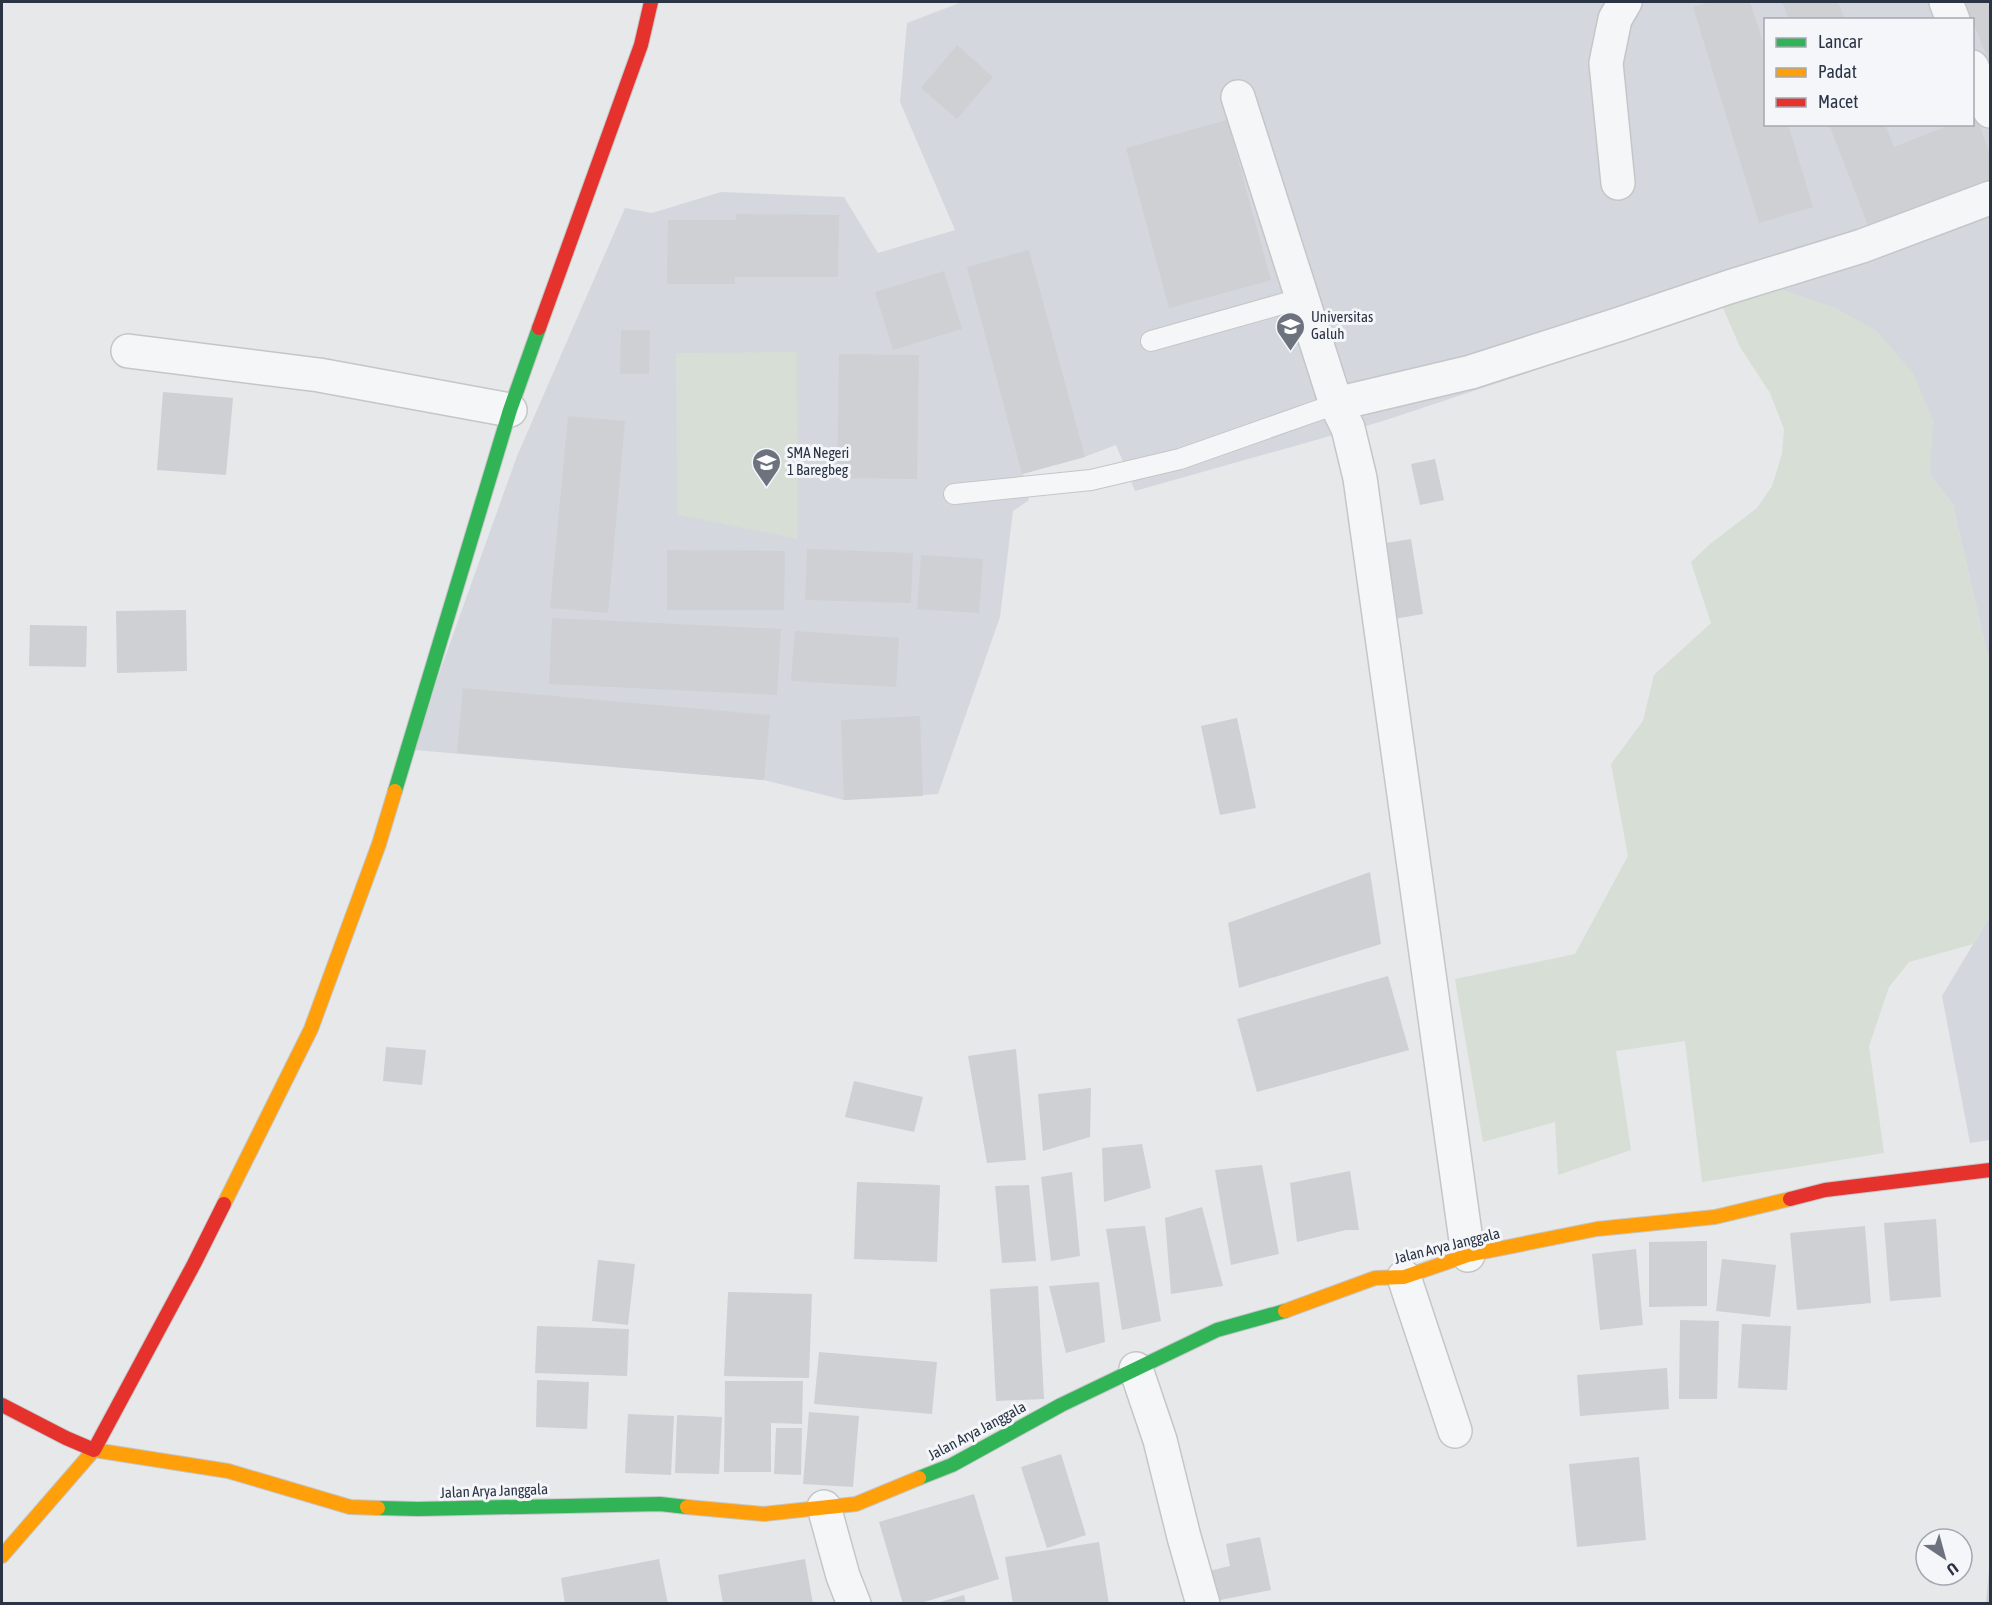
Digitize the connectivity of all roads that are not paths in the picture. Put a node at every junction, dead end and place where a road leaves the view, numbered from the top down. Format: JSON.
{"nodes":[{"id":1,"x":1625,"y":2,"type":"edge"},
{"id":2,"x":1946,"y":2,"type":"edge"},
{"id":3,"x":650,"y":9,"type":"edge"},
{"id":4,"x":1952,"y":18,"type":"edge"},
{"id":5,"x":1974,"y":72,"type":"edge"},
{"id":6,"x":1238,"y":97,"type":"dead end"},
{"id":7,"x":1990,"y":111,"type":"edge"},
{"id":8,"x":1618,"y":183,"type":"dead end"},
{"id":9,"x":1990,"y":198,"type":"edge"},
{"id":10,"x":1303,"y":298,"type":"junction"},
{"id":11,"x":1151,"y":342,"type":"dead end"},
{"id":12,"x":128,"y":351,"type":"dead end"},
{"id":13,"x":1336,"y":404,"type":"junction"},
{"id":14,"x":510,"y":410,"type":"junction"},
{"id":15,"x":954,"y":494,"type":"dead end"},
{"id":16,"x":1990,"y":1170,"type":"edge"},
{"id":17,"x":1468,"y":1256,"type":"junction"},
{"id":18,"x":1404,"y":1277,"type":"junction"},
{"id":19,"x":1136,"y":1369,"type":"junction"},
{"id":20,"x":2,"y":1405,"type":"edge"},
{"id":21,"x":1455,"y":1431,"type":"dead end"},
{"id":22,"x":94,"y":1450,"type":"junction"},
{"id":23,"x":824,"y":1507,"type":"junction"},
{"id":24,"x":2,"y":1556,"type":"edge"},
{"id":25,"x":854,"y":1604,"type":"edge"},
{"id":26,"x":1203,"y":1604,"type":"edge"}],
"edges":[{"from":1,"to":8,"type":"street"},
{"from":2,"to":4,"type":"street"},
{"from":3,"to":14,"type":"street"},
{"from":5,"to":7,"type":"street"},
{"from":6,"to":10,"type":"street"},
{"from":9,"to":13,"type":"street"},
{"from":10,"to":11,"type":"lane"},
{"from":10,"to":13,"type":"street"},
{"from":12,"to":14,"type":"street"},
{"from":13,"to":15,"type":"lane"},
{"from":13,"to":17,"type":"street"},
{"from":14,"to":22,"type":"street"},
{"from":16,"to":17,"type":"street","name":"Jalan Arya Janggala"},
{"from":17,"to":18,"type":"street","name":"Jalan Arya Janggala"},
{"from":18,"to":19,"type":"street","name":"Jalan Arya Janggala"},
{"from":18,"to":21,"type":"street"},
{"from":19,"to":23,"type":"street","name":"Jalan Arya Janggala"},
{"from":19,"to":26,"type":"street"},
{"from":20,"to":22,"type":"street","name":"Jalan Arya Janggala"},
{"from":22,"to":23,"type":"street","name":"Jalan Arya Janggala"},
{"from":22,"to":24,"type":"street"},
{"from":23,"to":25,"type":"street"}]}
